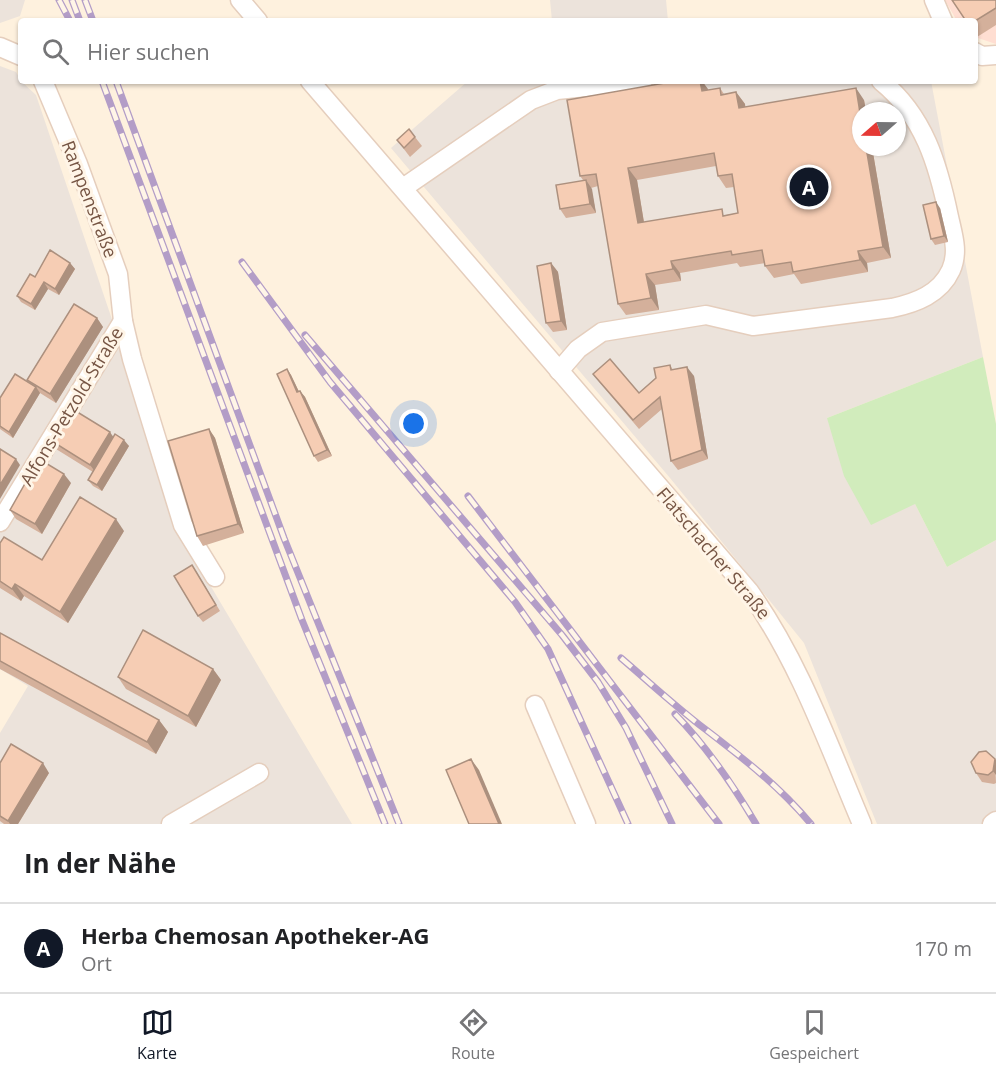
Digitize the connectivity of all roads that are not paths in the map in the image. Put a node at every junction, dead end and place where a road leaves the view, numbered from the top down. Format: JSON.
{"nodes":[{"id":1,"x":240,"y":0,"type":"edge"},
{"id":2,"x":934,"y":0,"type":"edge"},
{"id":3,"x":255,"y":18,"type":"edge"},
{"id":4,"x":942,"y":18,"type":"edge"},
{"id":5,"x":978,"y":54,"type":"edge"},
{"id":6,"x":996,"y":55,"type":"edge"},
{"id":7,"x":44,"y":84,"type":"edge"},
{"id":8,"x":313,"y":84,"type":"edge"},
{"id":9,"x":614,"y":84,"type":"edge"},
{"id":10,"x":883,"y":84,"type":"edge"},
{"id":11,"x":404,"y":188,"type":"junction"},
{"id":12,"x":123,"y":321,"type":"junction"},
{"id":13,"x":559,"y":371,"type":"junction"},
{"id":14,"x":0,"y":522,"type":"edge"},
{"id":15,"x":215,"y":577,"type":"dead end"},
{"id":16,"x":535,"y":705,"type":"dead end"},
{"id":17,"x":259,"y":773,"type":"dead end"},
{"id":18,"x":996,"y":821,"type":"edge"},
{"id":19,"x":171,"y":824,"type":"edge"},
{"id":20,"x":586,"y":824,"type":"edge"},
{"id":21,"x":862,"y":824,"type":"edge"},
{"id":22,"x":992,"y":824,"type":"edge"}],
"edges":[{"from":1,"to":3,"type":"street"},
{"from":2,"to":4,"type":"street"},
{"from":5,"to":6,"type":"street"},
{"from":7,"to":12,"type":"street","name":"Rampenstraße"},
{"from":8,"to":11,"type":"street","name":"Flatschacher Straße"},
{"from":9,"to":11,"type":"street"},
{"from":10,"to":13,"type":"street"},
{"from":11,"to":13,"type":"street","name":"Flatschacher Straße"},
{"from":12,"to":14,"type":"street","name":"Alfons-Petzold-Straße"},
{"from":12,"to":15,"type":"street","name":"Rampenstraße"},
{"from":13,"to":21,"type":"street","name":"Flatschacher Straße"},
{"from":16,"to":20,"type":"street"},
{"from":17,"to":19,"type":"street"},
{"from":18,"to":22,"type":"street"}]}
